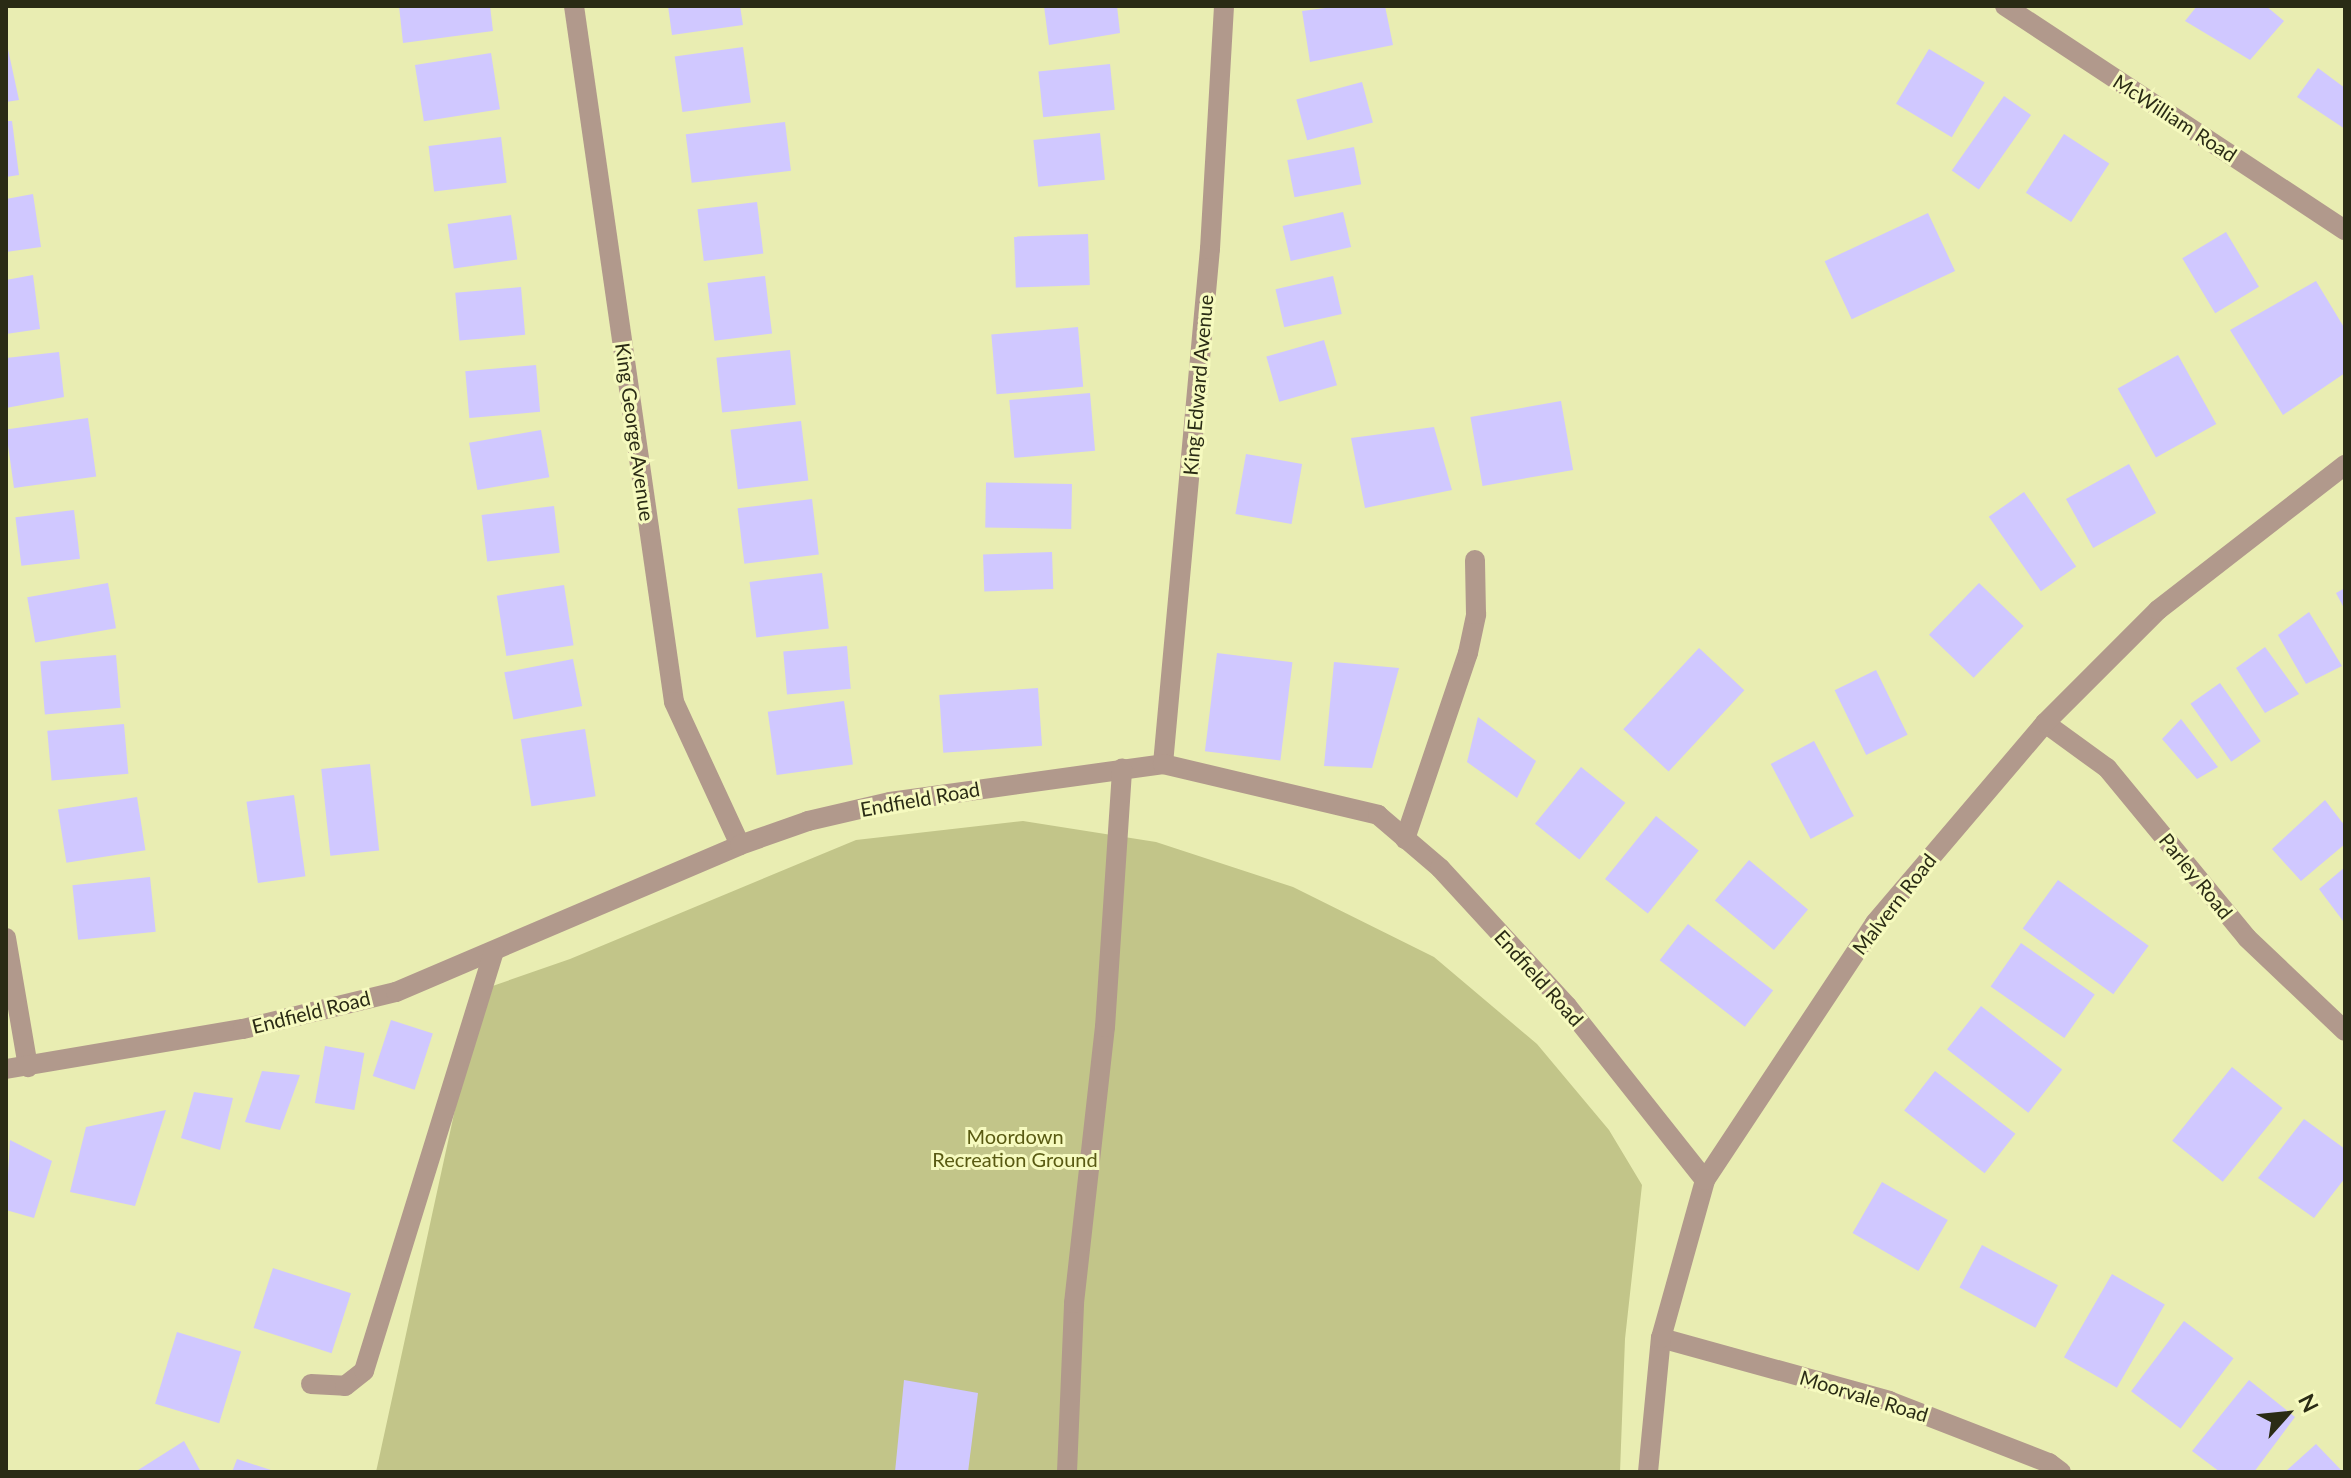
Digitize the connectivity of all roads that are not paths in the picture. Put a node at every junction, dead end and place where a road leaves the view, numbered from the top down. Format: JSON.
{"nodes":[{"id":1,"x":574,"y":6,"type":"edge"},
{"id":2,"x":1224,"y":6,"type":"edge"},
{"id":3,"x":2005,"y":6,"type":"edge"},
{"id":4,"x":2345,"y":230,"type":"edge"},
{"id":5,"x":2345,"y":465,"type":"edge"},
{"id":6,"x":1475,"y":560,"type":"dead end"},
{"id":7,"x":2045,"y":723,"type":"junction"},
{"id":8,"x":1163,"y":764,"type":"junction"},
{"id":9,"x":1122,"y":769,"type":"junction"},
{"id":10,"x":1405,"y":839,"type":"junction"},
{"id":11,"x":740,"y":845,"type":"junction"},
{"id":12,"x":6,"y":938,"type":"edge"},
{"id":13,"x":494,"y":952,"type":"junction"},
{"id":14,"x":2345,"y":1031,"type":"edge"},
{"id":15,"x":28,"y":1067,"type":"junction"},
{"id":16,"x":6,"y":1069,"type":"edge"},
{"id":17,"x":1705,"y":1180,"type":"junction"},
{"id":18,"x":1661,"y":1338,"type":"junction"},
{"id":19,"x":311,"y":1384,"type":"dead end"},
{"id":20,"x":1067,"y":1472,"type":"edge"},
{"id":21,"x":1648,"y":1472,"type":"edge"},
{"id":22,"x":2061,"y":1472,"type":"edge"}],
"edges":[{"from":1,"to":11,"type":"street","name":"King George Avenue"},
{"from":2,"to":8,"type":"street","name":"King Edward Avenue"},
{"from":3,"to":4,"type":"street","name":"McWilliam Road"},
{"from":5,"to":7,"type":"street","name":"Malvern Road"},
{"from":6,"to":10,"type":"street"},
{"from":7,"to":14,"type":"street","name":"Parley Road"},
{"from":7,"to":17,"type":"street","name":"Malvern Road"},
{"from":8,"to":9,"type":"street","name":"Endfield Road"},
{"from":8,"to":10,"type":"street","name":"Endfield Road"},
{"from":9,"to":11,"type":"street","name":"Endfield Road"},
{"from":9,"to":20,"type":"street"},
{"from":10,"to":17,"type":"street","name":"Endfield Road"},
{"from":11,"to":13,"type":"street","name":"Endfield Road"},
{"from":12,"to":15,"type":"street"},
{"from":13,"to":15,"type":"street","name":"Endfield Road"},
{"from":13,"to":19,"type":"street"},
{"from":15,"to":16,"type":"street","name":"Endfield Road"},
{"from":17,"to":18,"type":"street","name":"Malvern Road"},
{"from":18,"to":21,"type":"street","name":"Malvern Road"},
{"from":18,"to":22,"type":"street","name":"Moorvale Road"}]}
